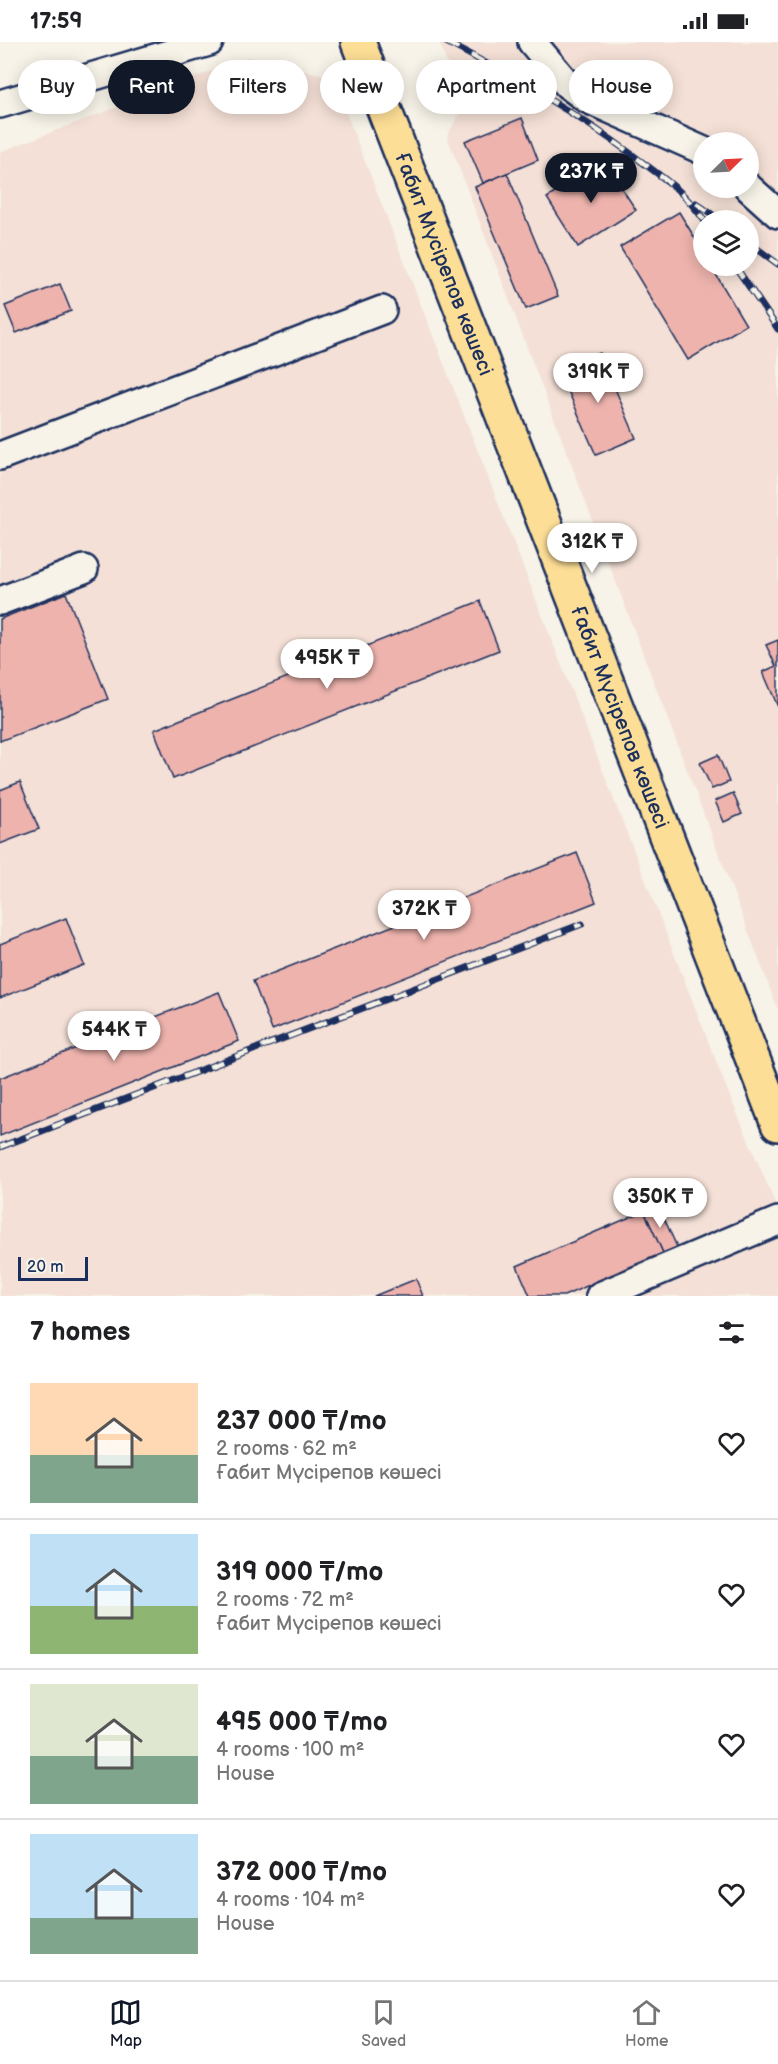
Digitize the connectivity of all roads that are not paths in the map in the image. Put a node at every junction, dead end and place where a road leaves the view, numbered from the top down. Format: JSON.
{"nodes":[{"id":1,"x":208,"y":42,"type":"edge"},
{"id":2,"x":358,"y":42,"type":"edge"},
{"id":3,"x":532,"y":42,"type":"edge"},
{"id":4,"x":0,"y":104,"type":"edge"},
{"id":5,"x":693,"y":146,"type":"edge"},
{"id":6,"x":759,"y":197,"type":"edge"},
{"id":7,"x":778,"y":214,"type":"edge"},
{"id":8,"x":382,"y":310,"type":"dead end"},
{"id":9,"x":0,"y":456,"type":"edge"},
{"id":10,"x":84,"y":569,"type":"dead end"},
{"id":11,"x":0,"y":601,"type":"edge"},
{"id":12,"x":778,"y":1124,"type":"edge"},
{"id":13,"x":778,"y":1221,"type":"edge"},
{"id":14,"x":600,"y":1296,"type":"edge"}],
"edges":[{"from":1,"to":4,"type":"lane"},
{"from":2,"to":12,"type":"main road","name":"Ғабит Мүсірепов көшесі"},
{"from":3,"to":5,"type":"lane"},
{"from":6,"to":7,"type":"lane"},
{"from":8,"to":9,"type":"lane"},
{"from":10,"to":11,"type":"lane"},
{"from":13,"to":14,"type":"lane"}]}
